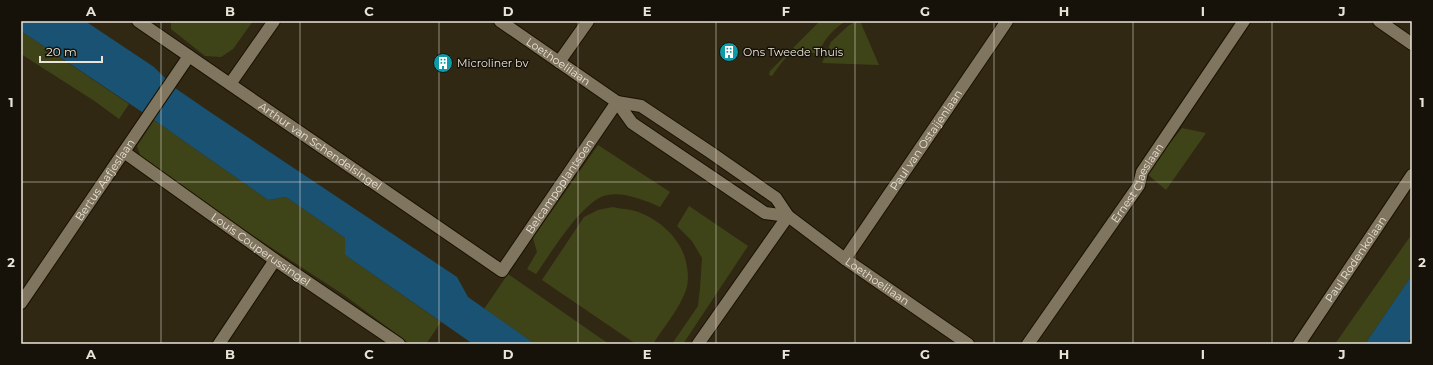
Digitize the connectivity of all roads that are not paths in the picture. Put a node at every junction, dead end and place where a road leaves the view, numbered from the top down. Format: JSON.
{"nodes":[{"id":1,"x":138,"y":21,"type":"edge"},
{"id":2,"x":274,"y":21,"type":"edge"},
{"id":3,"x":500,"y":21,"type":"edge"},
{"id":4,"x":588,"y":21,"type":"edge"},
{"id":5,"x":1007,"y":21,"type":"edge"},
{"id":6,"x":1244,"y":21,"type":"edge"},
{"id":7,"x":1379,"y":21,"type":"edge"},
{"id":8,"x":155,"y":26,"type":"edge"},
{"id":9,"x":1412,"y":44,"type":"edge"},
{"id":10,"x":189,"y":56,"type":"junction"},
{"id":11,"x":559,"y":62,"type":"junction"},
{"id":12,"x":230,"y":84,"type":"junction"},
{"id":13,"x":617,"y":102,"type":"junction"},
{"id":14,"x":124,"y":152,"type":"junction"},
{"id":15,"x":1412,"y":175,"type":"edge"},
{"id":16,"x":788,"y":216,"type":"junction"},
{"id":17,"x":845,"y":259,"type":"junction"},
{"id":18,"x":275,"y":260,"type":"junction"},
{"id":19,"x":502,"y":271,"type":"joint"},
{"id":20,"x":25,"y":287,"type":"edge"},
{"id":21,"x":21,"y":303,"type":"edge"},
{"id":22,"x":219,"y":344,"type":"edge"},
{"id":23,"x":399,"y":344,"type":"edge"},
{"id":24,"x":698,"y":344,"type":"edge"},
{"id":25,"x":968,"y":344,"type":"edge"},
{"id":26,"x":1028,"y":344,"type":"edge"},
{"id":27,"x":1299,"y":344,"type":"edge"}],
"edges":[{"from":1,"to":8,"type":"street","name":"Arthur van Schendelsingel"},
{"from":2,"to":12,"type":"street"},
{"from":3,"to":11,"type":"street","name":"Loethoelilaan"},
{"from":4,"to":11,"type":"street"},
{"from":5,"to":17,"type":"street","name":"Paul van Ostaijenlaan"},
{"from":6,"to":26,"type":"street","name":"Ernest Claeslaan"},
{"from":7,"to":9,"type":"street"},
{"from":8,"to":10,"type":"street","name":"Arthur van Schendelsingel"},
{"from":10,"to":12,"type":"street","name":"Arthur van Schendelsingel"},
{"from":10,"to":14,"type":"street","name":"Bertus Aafjeslaan"},
{"from":11,"to":13,"type":"street","name":"Loethoelilaan"},
{"from":12,"to":19,"type":"street","name":"Arthur van Schendelsingel"},
{"from":13,"to":16,"type":"street","name":"Loethoelilaan"},
{"from":13,"to":16,"type":"street","name":"Loethoelilaan"},
{"from":13,"to":19,"type":"street","name":"Belcampoplantsoen"},
{"from":14,"to":18,"type":"street","name":"Louis Couperussingel"},
{"from":14,"to":20,"type":"street","name":"Bertus Aafjeslaan"},
{"from":15,"to":27,"type":"street","name":"Paul Rodenkolaan"},
{"from":16,"to":17,"type":"street","name":"Loethoelilaan"},
{"from":16,"to":24,"type":"street"},
{"from":17,"to":25,"type":"street","name":"Loethoelilaan"},
{"from":18,"to":22,"type":"street"},
{"from":18,"to":23,"type":"street","name":"Louis Couperussingel"},
{"from":20,"to":21,"type":"street","name":"Bertus Aafjeslaan"}]}
